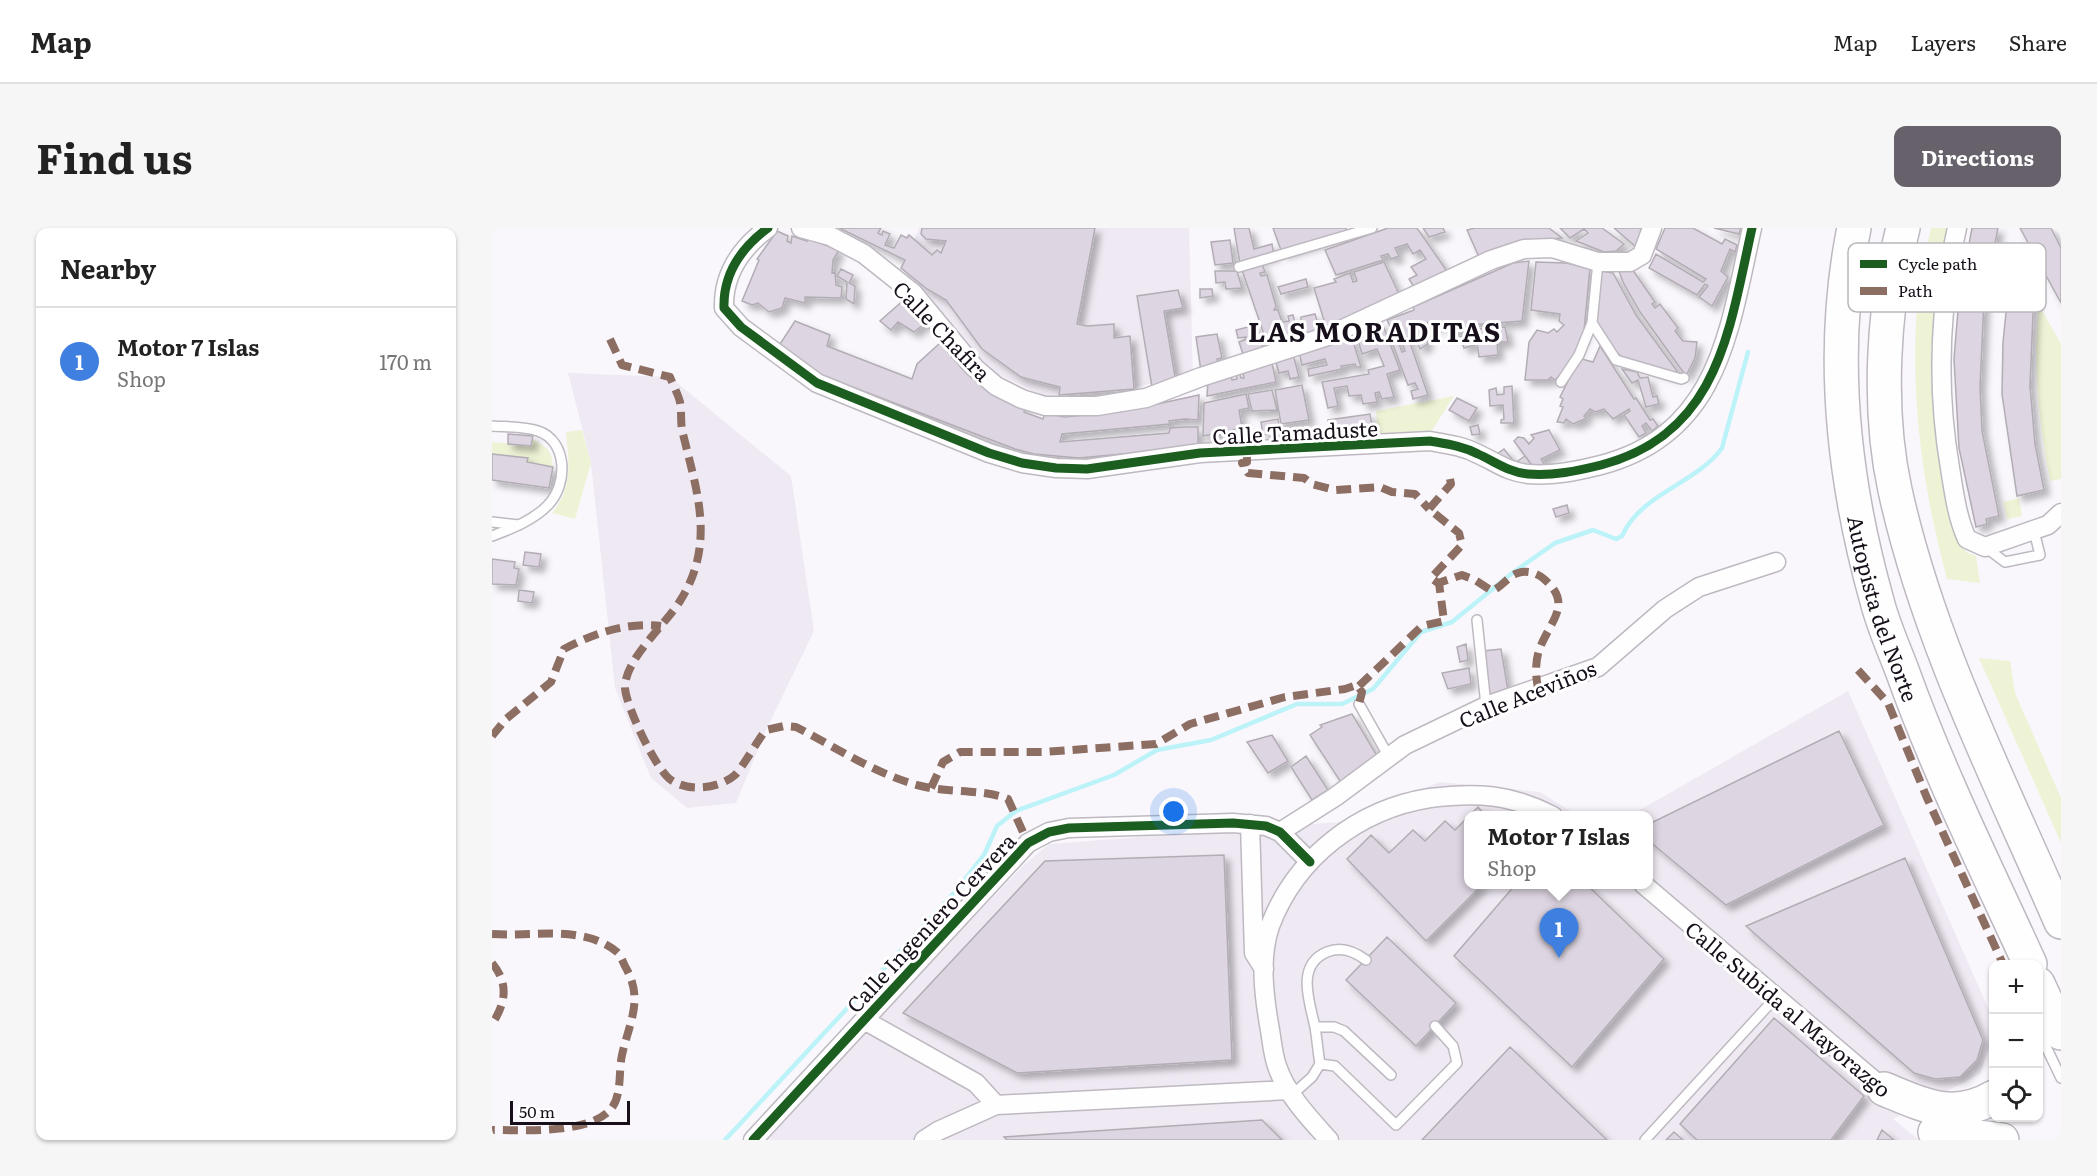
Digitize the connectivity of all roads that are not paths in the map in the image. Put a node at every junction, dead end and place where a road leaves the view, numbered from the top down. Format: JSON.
{"nodes":[{"id":1,"x":768,"y":228,"type":"edge"},
{"id":2,"x":801,"y":228,"type":"edge"},
{"id":3,"x":1372,"y":228,"type":"edge"},
{"id":4,"x":1653,"y":228,"type":"edge"},
{"id":5,"x":1752,"y":228,"type":"edge"},
{"id":6,"x":1834,"y":228,"type":"edge"},
{"id":7,"x":1854,"y":228,"type":"edge"},
{"id":8,"x":1903,"y":228,"type":"edge"},
{"id":9,"x":1957,"y":228,"type":"edge"},
{"id":10,"x":1852,"y":243,"type":"edge"},
{"id":11,"x":1901,"y":243,"type":"edge"},
{"id":12,"x":1954,"y":243,"type":"edge"},
{"id":13,"x":1598,"y":262,"type":"junction"},
{"id":14,"x":1239,"y":267,"type":"dead end"},
{"id":15,"x":1848,"y":273,"type":"edge"},
{"id":16,"x":1889,"y":312,"type":"edge"},
{"id":17,"x":1943,"y":312,"type":"edge"},
{"id":18,"x":1592,"y":323,"type":"junction"},
{"id":19,"x":1684,"y":378,"type":"dead end"},
{"id":20,"x":1561,"y":382,"type":"dead end"},
{"id":21,"x":1841,"y":395,"type":"junction"},
{"id":22,"x":492,"y":426,"type":"edge"},
{"id":23,"x":2061,"y":513,"type":"edge"},
{"id":24,"x":492,"y":522,"type":"edge"},
{"id":25,"x":519,"y":525,"type":"junction"},
{"id":26,"x":2034,"y":531,"type":"junction"},
{"id":27,"x":492,"y":536,"type":"edge"},
{"id":28,"x":1985,"y":547,"type":"junction"},
{"id":29,"x":1776,"y":562,"type":"dead end"},
{"id":30,"x":1477,"y":620,"type":"dead end"},
{"id":31,"x":1359,"y":704,"type":"dead end"},
{"id":32,"x":1486,"y":706,"type":"junction"},
{"id":33,"x":1389,"y":757,"type":"junction"},
{"id":34,"x":1544,"y":811,"type":"edge"},
{"id":35,"x":1250,"y":824,"type":"junction"},
{"id":36,"x":1280,"y":832,"type":"junction"},
{"id":37,"x":1310,"y":862,"type":"junction"},
{"id":38,"x":1648,"y":889,"type":"edge"},
{"id":39,"x":2009,"y":918,"type":"junction"},
{"id":40,"x":2061,"y":922,"type":"edge"},
{"id":41,"x":1366,"y":960,"type":"dead end"},
{"id":42,"x":2012,"y":960,"type":"edge"},
{"id":43,"x":2028,"y":960,"type":"edge"},
{"id":44,"x":1264,"y":969,"type":"junction"},
{"id":45,"x":2043,"y":995,"type":"edge"},
{"id":46,"x":1777,"y":996,"type":"junction"},
{"id":47,"x":864,"y":1020,"type":"junction"},
{"id":48,"x":1435,"y":1026,"type":"dead end"},
{"id":49,"x":1315,"y":1027,"type":"junction"},
{"id":50,"x":2061,"y":1033,"type":"edge"},
{"id":51,"x":2043,"y":1040,"type":"edge"},
{"id":52,"x":1320,"y":1064,"type":"junction"},
{"id":53,"x":1391,"y":1075,"type":"dead end"},
{"id":54,"x":2061,"y":1078,"type":"edge"},
{"id":55,"x":1884,"y":1089,"type":"junction"},
{"id":56,"x":1291,"y":1092,"type":"junction"},
{"id":57,"x":1989,"y":1099,"type":"edge"},
{"id":58,"x":996,"y":1105,"type":"junction"},
{"id":59,"x":1992,"y":1122,"type":"edge"},
{"id":60,"x":1940,"y":1136,"type":"edge"},
{"id":61,"x":1992,"y":1139,"type":"edge"},
{"id":62,"x":753,"y":1140,"type":"edge"},
{"id":63,"x":924,"y":1140,"type":"edge"},
{"id":64,"x":1329,"y":1140,"type":"edge"},
{"id":65,"x":1645,"y":1140,"type":"edge"}],
"edges":[{"from":1,"to":5,"type":"street","name":"Calle Tamaduste"},
{"from":2,"to":13,"type":"street","name":"Calle Chafira"},
{"from":3,"to":14,"type":"lane"},
{"from":4,"to":13,"type":"street","name":"Calle Chafira"},
{"from":6,"to":21,"type":"highway"},
{"from":7,"to":10,"type":"highway","name":"Autopista del Norte"},
{"from":8,"to":11,"type":"highway","name":"Autopista del Norte"},
{"from":9,"to":12,"type":"street"},
{"from":13,"to":18,"type":"lane"},
{"from":15,"to":21,"type":"highway","name":"Autopista del Norte"},
{"from":16,"to":40,"type":"highway","name":"Autopista del Norte"},
{"from":17,"to":28,"type":"street"},
{"from":18,"to":19,"type":"lane"},
{"from":18,"to":20,"type":"lane"},
{"from":21,"to":39,"type":"highway","name":"Autopista del Norte"},
{"from":22,"to":25,"type":"lane"},
{"from":23,"to":26,"type":"street"},
{"from":24,"to":25,"type":"lane"},
{"from":25,"to":27,"type":"lane"},
{"from":26,"to":28,"type":"street"},
{"from":26,"to":28,"type":"lane"},
{"from":29,"to":32,"type":"street","name":"Calle Aceviños"},
{"from":30,"to":32,"type":"lane"},
{"from":31,"to":33,"type":"lane"},
{"from":32,"to":33,"type":"street","name":"Calle Aceviños"},
{"from":33,"to":36,"type":"street","name":"Calle Aceviños"},
{"from":34,"to":37,"type":"street"},
{"from":35,"to":36,"type":"street","name":"Calle Ingeniero Cervera"},
{"from":35,"to":44,"type":"street"},
{"from":35,"to":47,"type":"street","name":"Calle Ingeniero Cervera"},
{"from":36,"to":37,"type":"street"},
{"from":37,"to":44,"type":"street"},
{"from":38,"to":46,"type":"street","name":"Calle Subida al Mayorazgo"},
{"from":39,"to":42,"type":"highway"},
{"from":39,"to":43,"type":"highway","name":"Autopista del Norte"},
{"from":41,"to":49,"type":"lane"},
{"from":44,"to":56,"type":"street"},
{"from":45,"to":50,"type":"highway"},
{"from":46,"to":55,"type":"street","name":"Calle Subida al Mayorazgo"},
{"from":46,"to":65,"type":"lane"},
{"from":47,"to":58,"type":"street"},
{"from":47,"to":62,"type":"street","name":"Calle Ingeniero Cervera"},
{"from":48,"to":52,"type":"lane"},
{"from":49,"to":52,"type":"lane"},
{"from":49,"to":53,"type":"lane"},
{"from":51,"to":54,"type":"lane"},
{"from":52,"to":56,"type":"lane"},
{"from":55,"to":57,"type":"highway"},
{"from":55,"to":60,"type":"street","name":"Calle Subida al Mayorazgo"},
{"from":56,"to":58,"type":"street"},
{"from":56,"to":64,"type":"street"},
{"from":58,"to":63,"type":"street"},
{"from":59,"to":61,"type":"highway"},
{"from":60,"to":61,"type":"highway"}]}
